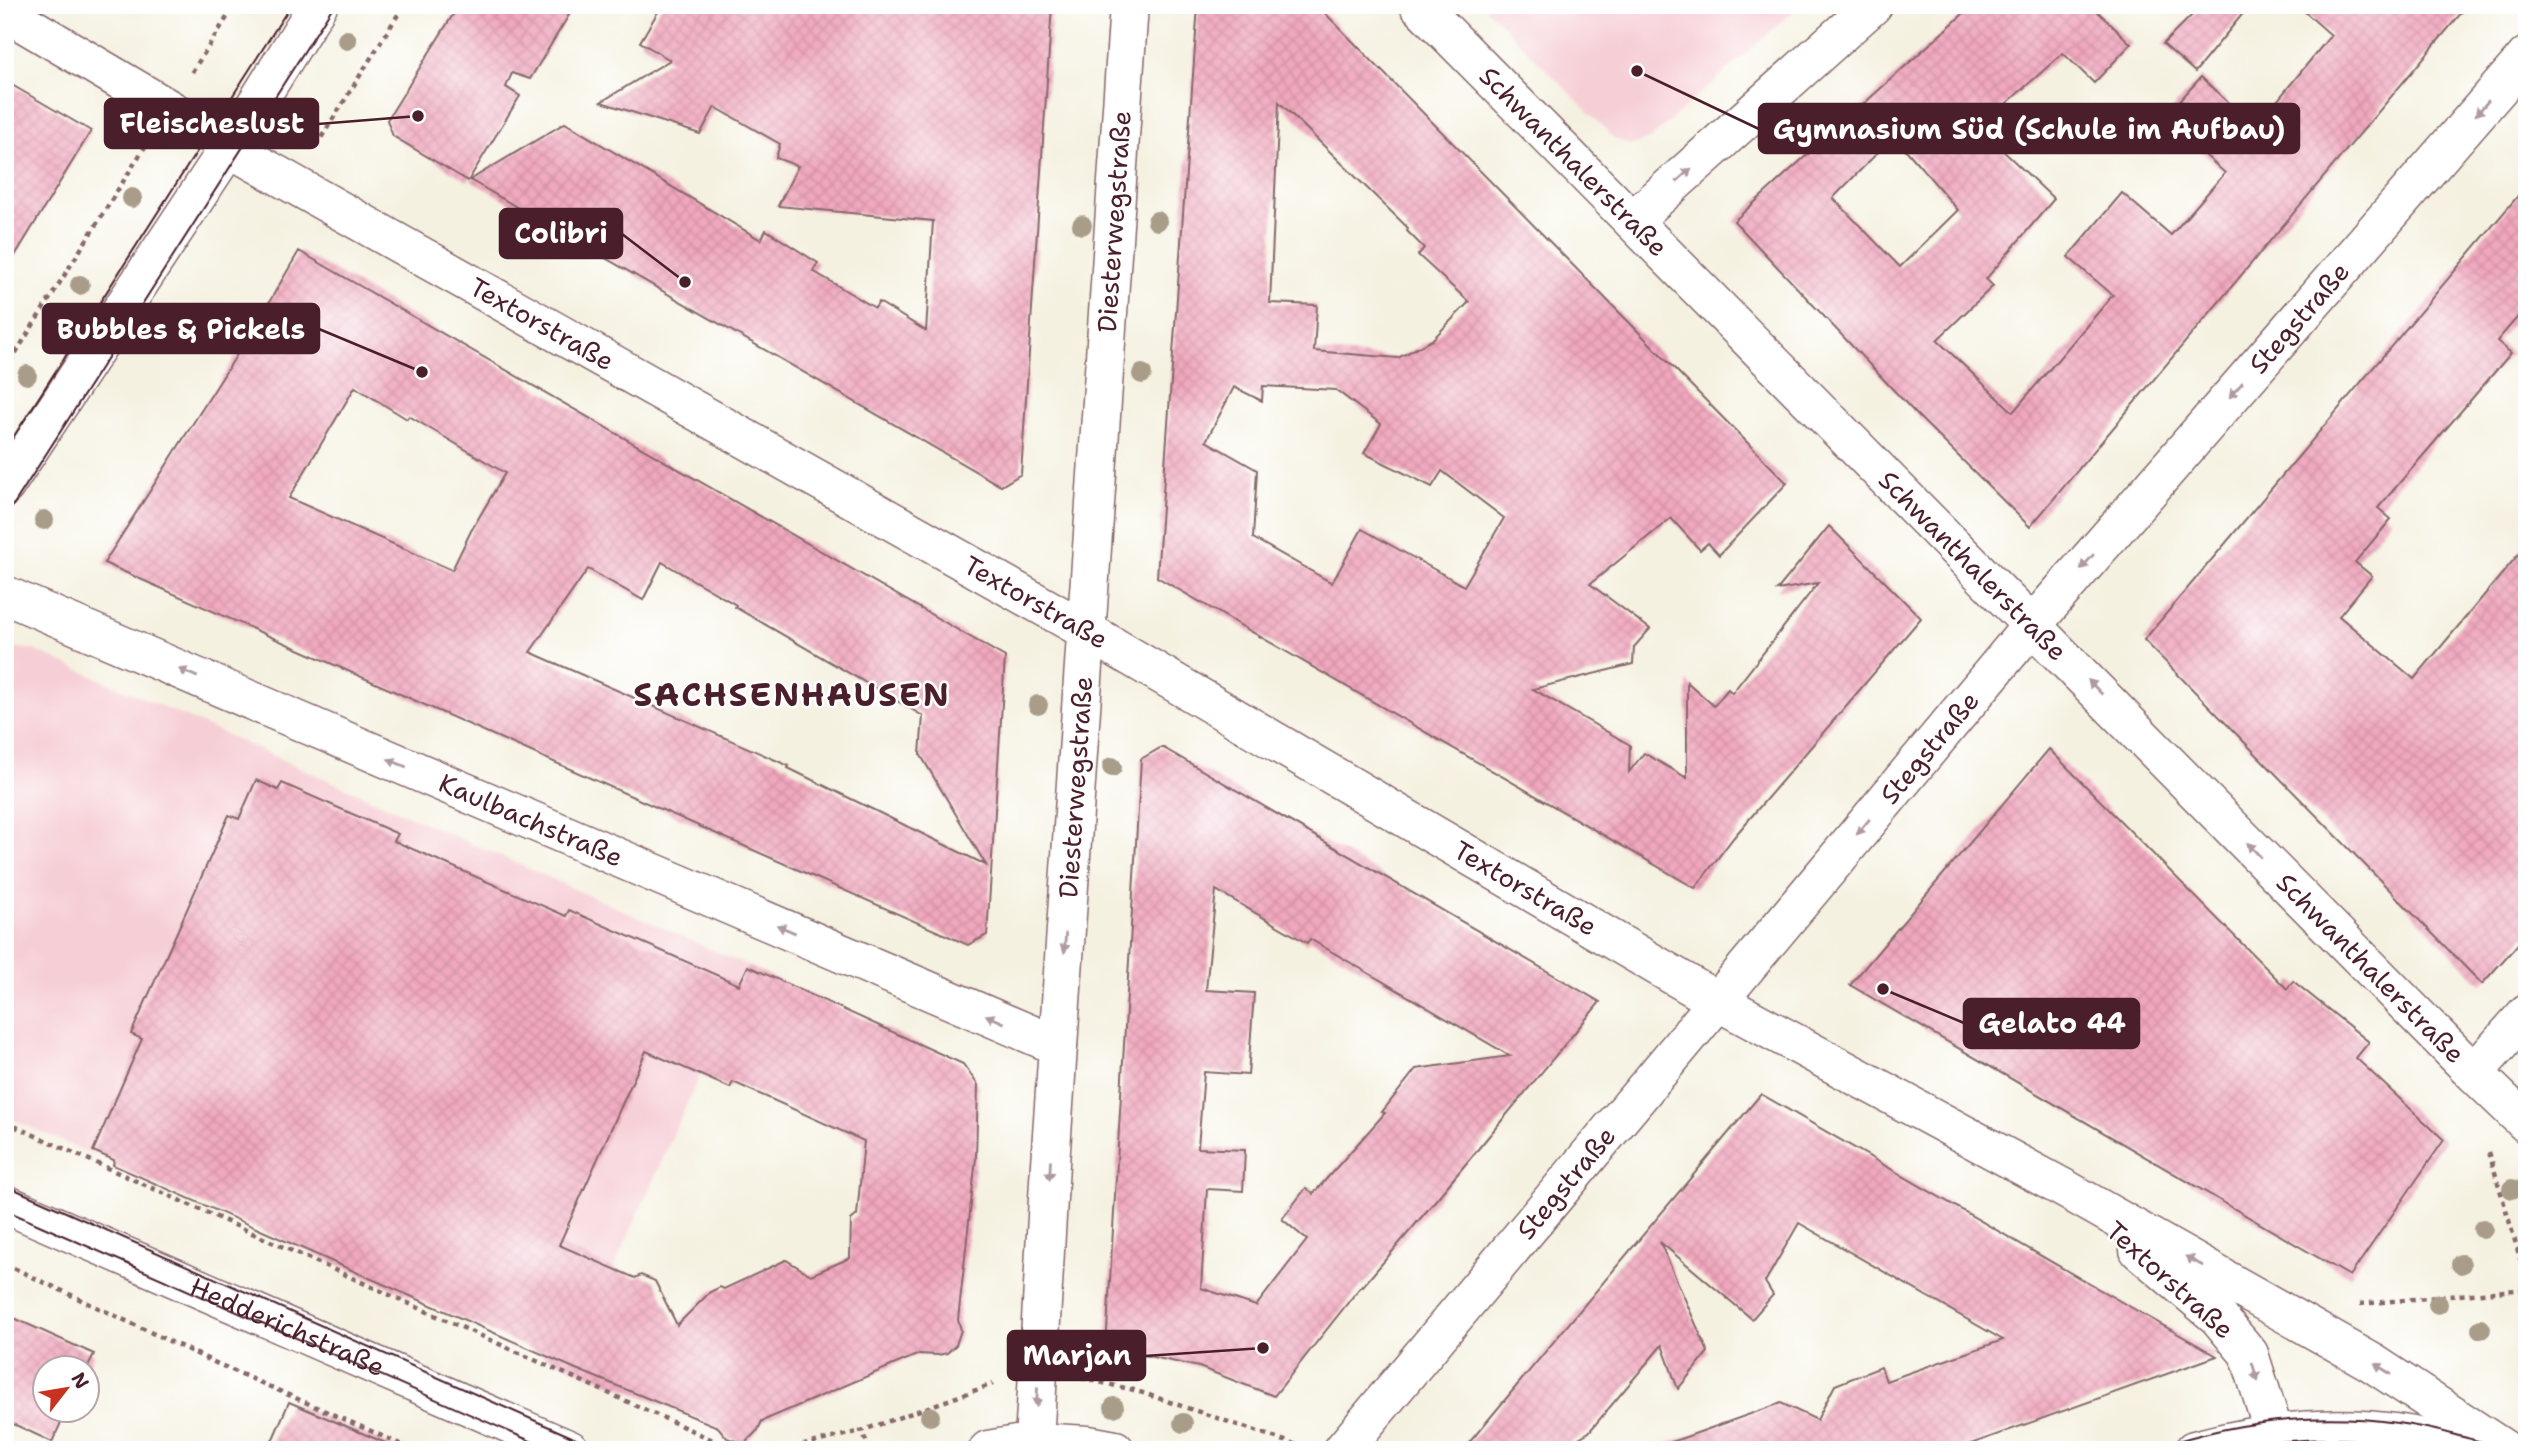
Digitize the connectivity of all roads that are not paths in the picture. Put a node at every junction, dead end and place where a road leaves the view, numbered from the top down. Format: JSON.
{"nodes":[{"id":1,"x":318,"y":5,"type":"edge"},
{"id":2,"x":1129,"y":5,"type":"edge"},
{"id":3,"x":1419,"y":5,"type":"edge"},
{"id":4,"x":1873,"y":5,"type":"edge"},
{"id":5,"x":5,"y":12,"type":"edge"},
{"id":6,"x":2527,"y":56,"type":"edge"},
{"id":7,"x":230,"y":146,"type":"junction"},
{"id":8,"x":1633,"y":220,"type":"junction"},
{"id":9,"x":5,"y":486,"type":"edge"},
{"id":10,"x":5,"y":595,"type":"edge"},
{"id":11,"x":2033,"y":624,"type":"junction"},
{"id":12,"x":1087,"y":631,"type":"junction"},
{"id":13,"x":1717,"y":1001,"type":"junction"},
{"id":14,"x":2527,"y":1013,"type":"edge"},
{"id":15,"x":1058,"y":1046,"type":"junction"},
{"id":16,"x":2474,"y":1073,"type":"junction"},
{"id":17,"x":2527,"y":1124,"type":"edge"},
{"id":18,"x":2067,"y":1190,"type":"junction"},
{"id":19,"x":5,"y":1205,"type":"edge"},
{"id":20,"x":2274,"y":1433,"type":"junction"},
{"id":21,"x":1034,"y":1442,"type":"junction"},
{"id":22,"x":570,"y":1450,"type":"edge"},
{"id":23,"x":988,"y":1450,"type":"edge"},
{"id":24,"x":1115,"y":1450,"type":"edge"},
{"id":25,"x":1343,"y":1450,"type":"edge"},
{"id":26,"x":2194,"y":1450,"type":"edge"},
{"id":27,"x":2469,"y":1450,"type":"edge"},
{"id":28,"x":2505,"y":1450,"type":"edge"}],
"edges":[{"from":1,"to":7,"type":"street"},
{"from":2,"to":12,"type":"street","name":"Diesterwegstraße"},
{"from":3,"to":8,"type":"street","name":"Schwanthalerstraße"},
{"from":8,"to":4,"type":"street","one_way":true},
{"from":5,"to":7,"type":"street","name":"Textorstraße"},
{"from":6,"to":11,"type":"street","name":"Stegstraße","one_way":true},
{"from":7,"to":9,"type":"street"},
{"from":7,"to":12,"type":"street","name":"Textorstraße"},
{"from":8,"to":11,"type":"street","name":"Schwanthalerstraße"},
{"from":15,"to":10,"type":"street","name":"Kaulbachstraße","one_way":true},
{"from":11,"to":13,"type":"street","name":"Stegstraße","one_way":true},
{"from":16,"to":11,"type":"street","name":"Schwanthalerstraße","one_way":true},
{"from":12,"to":13,"type":"street","name":"Textorstraße"},
{"from":12,"to":15,"type":"street","name":"Diesterwegstraße","one_way":true},
{"from":13,"to":18,"type":"street","name":"Textorstraße"},
{"from":13,"to":25,"type":"street","name":"Stegstraße"},
{"from":14,"to":16,"type":"street"},
{"from":15,"to":21,"type":"street","name":"Diesterwegstraße","one_way":true},
{"from":16,"to":17,"type":"street","name":"Schwanthalerstraße"},
{"from":18,"to":20,"type":"street","name":"Textorstraße","one_way":true},
{"from":28,"to":18,"type":"street","name":"Textorstraße","one_way":true},
{"from":19,"to":22,"type":"street","name":"Hedderichstraße"},
{"from":20,"to":26,"type":"street"},
{"from":20,"to":27,"type":"street"},
{"from":21,"to":23,"type":"street"},
{"from":21,"to":24,"type":"street"}]}
